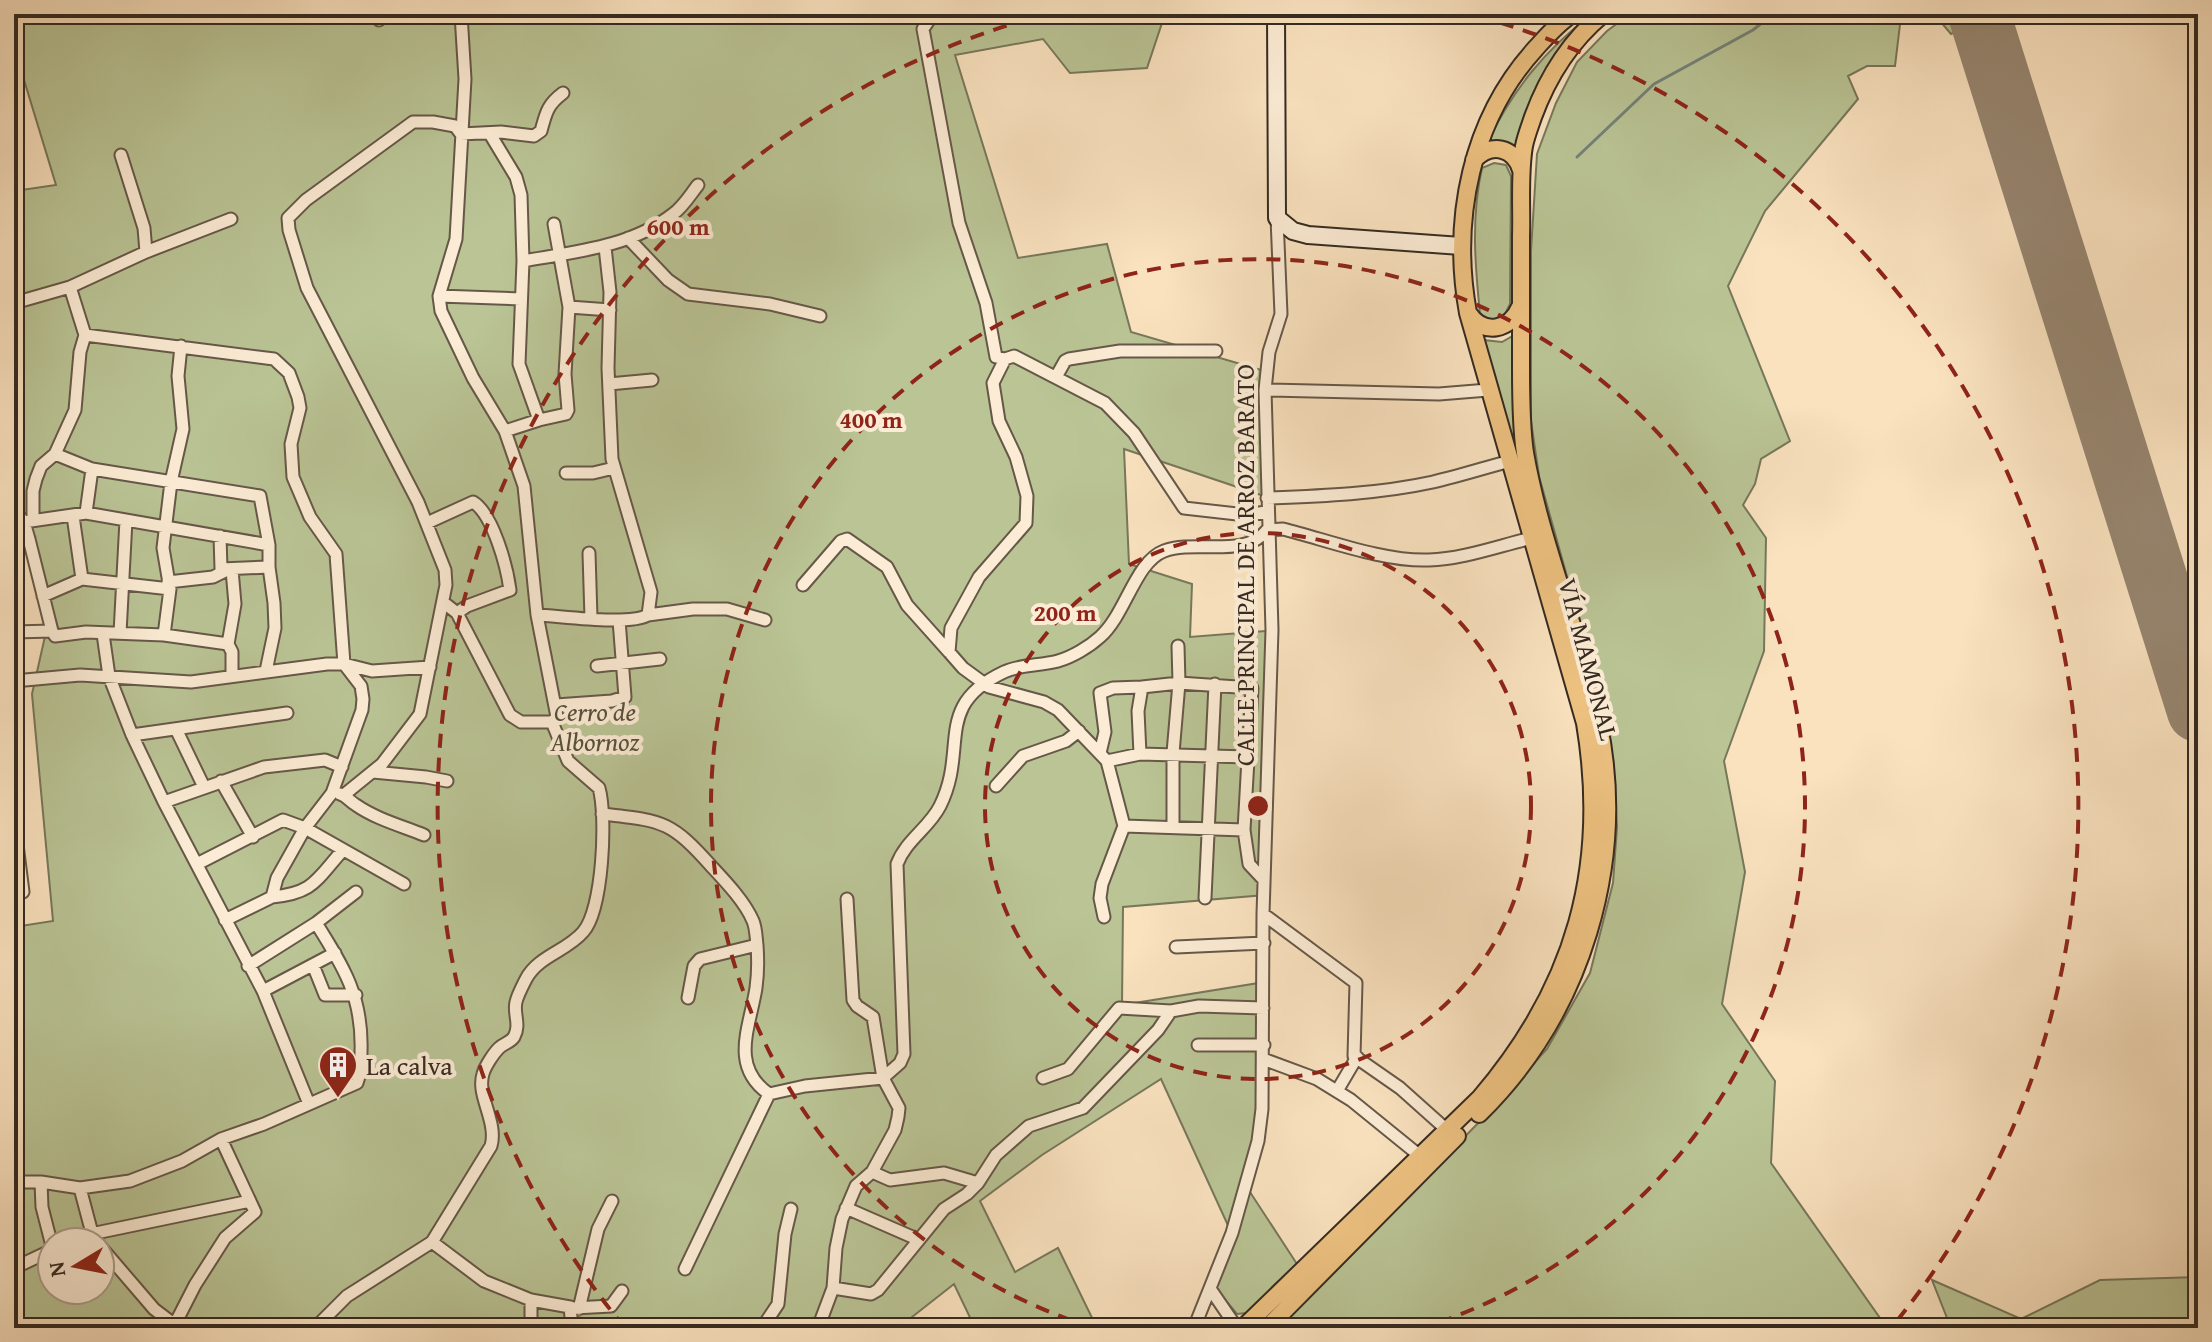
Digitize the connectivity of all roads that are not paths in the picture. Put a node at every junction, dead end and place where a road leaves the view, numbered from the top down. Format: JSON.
{"nodes":[{"id":1,"x":461,"y":14,"type":"edge"},
{"id":2,"x":933,"y":14,"type":"edge"},
{"id":3,"x":1276,"y":14,"type":"edge"},
{"id":4,"x":1572,"y":14,"type":"edge"},
{"id":5,"x":1603,"y":14,"type":"edge"},
{"id":6,"x":563,"y":93,"type":"dead end"},
{"id":7,"x":461,"y":134,"type":"junction"},
{"id":8,"x":490,"y":134,"type":"junction"},
{"id":9,"x":121,"y":155,"type":"dead end"},
{"id":10,"x":1474,"y":160,"type":"junction"},
{"id":11,"x":1522,"y":174,"type":"junction"},
{"id":12,"x":698,"y":185,"type":"dead end"},
{"id":13,"x":1277,"y":218,"type":"junction"},
{"id":14,"x":231,"y":219,"type":"dead end"},
{"id":15,"x":554,"y":224,"type":"dead end"},
{"id":16,"x":628,"y":238,"type":"junction"},
{"id":17,"x":1461,"y":246,"type":"junction"},
{"id":18,"x":605,"y":247,"type":"junction"},
{"id":19,"x":146,"y":252,"type":"junction"},
{"id":20,"x":558,"y":255,"type":"junction"},
{"id":21,"x":523,"y":261,"type":"junction"},
{"id":22,"x":70,"y":287,"type":"junction"},
{"id":23,"x":439,"y":296,"type":"junction"},
{"id":24,"x":521,"y":299,"type":"junction"},
{"id":25,"x":14,"y":303,"type":"edge"},
{"id":26,"x":569,"y":307,"type":"junction"},
{"id":27,"x":1520,"y":307,"type":"junction"},
{"id":28,"x":610,"y":310,"type":"junction"},
{"id":29,"x":1468,"y":313,"type":"junction"},
{"id":30,"x":820,"y":316,"type":"dead end"},
{"id":31,"x":85,"y":335,"type":"junction"},
{"id":32,"x":181,"y":346,"type":"junction"},
{"id":33,"x":1216,"y":351,"type":"dead end"},
{"id":34,"x":1005,"y":359,"type":"junction"},
{"id":35,"x":1056,"y":377,"type":"junction"},
{"id":36,"x":652,"y":380,"type":"dead end"},
{"id":37,"x":609,"y":384,"type":"junction"},
{"id":38,"x":1265,"y":390,"type":"junction"},
{"id":39,"x":1488,"y":390,"type":"junction"},
{"id":40,"x":539,"y":420,"type":"junction"},
{"id":41,"x":505,"y":431,"type":"junction"},
{"id":42,"x":55,"y":454,"type":"junction"},
{"id":43,"x":1510,"y":461,"type":"junction"},
{"id":44,"x":614,"y":468,"type":"junction"},
{"id":45,"x":92,"y":469,"type":"junction"},
{"id":46,"x":566,"y":473,"type":"dead end"},
{"id":47,"x":171,"y":482,"type":"junction"},
{"id":48,"x":1267,"y":498,"type":"junction"},
{"id":49,"x":14,"y":510,"type":"edge"},
{"id":50,"x":1266,"y":512,"type":"junction"},
{"id":51,"x":86,"y":513,"type":"junction"},
{"id":52,"x":73,"y":516,"type":"junction"},
{"id":53,"x":126,"y":520,"type":"junction"},
{"id":54,"x":28,"y":521,"type":"junction"},
{"id":55,"x":427,"y":523,"type":"junction"},
{"id":56,"x":166,"y":528,"type":"junction"},
{"id":57,"x":1267,"y":530,"type":"junction"},
{"id":58,"x":220,"y":536,"type":"junction"},
{"id":59,"x":1532,"y":538,"type":"junction"},
{"id":60,"x":29,"y":539,"type":"junction"},
{"id":61,"x":14,"y":540,"type":"edge"},
{"id":62,"x":269,"y":545,"type":"junction"},
{"id":63,"x":589,"y":553,"type":"dead end"},
{"id":64,"x":269,"y":567,"type":"junction"},
{"id":65,"x":229,"y":570,"type":"junction"},
{"id":66,"x":82,"y":579,"type":"junction"},
{"id":67,"x":123,"y":584,"type":"junction"},
{"id":68,"x":169,"y":585,"type":"junction"},
{"id":69,"x":803,"y":585,"type":"dead end"},
{"id":70,"x":43,"y":596,"type":"junction"},
{"id":71,"x":443,"y":602,"type":"junction"},
{"id":72,"x":457,"y":613,"type":"junction"},
{"id":73,"x":537,"y":615,"type":"junction"},
{"id":74,"x":648,"y":615,"type":"junction"},
{"id":75,"x":591,"y":618,"type":"junction"},
{"id":76,"x":619,"y":620,"type":"junction"},
{"id":77,"x":765,"y":620,"type":"dead end"},
{"id":78,"x":52,"y":631,"type":"junction"},
{"id":79,"x":14,"y":632,"type":"edge"},
{"id":80,"x":120,"y":633,"type":"junction"},
{"id":81,"x":103,"y":634,"type":"junction"},
{"id":82,"x":164,"y":635,"type":"junction"},
{"id":83,"x":228,"y":644,"type":"junction"},
{"id":84,"x":1178,"y":646,"type":"dead end"},
{"id":85,"x":949,"y":652,"type":"junction"},
{"id":86,"x":660,"y":659,"type":"dead end"},
{"id":87,"x":623,"y":663,"type":"junction"},
{"id":88,"x":344,"y":664,"type":"junction"},
{"id":89,"x":597,"y":666,"type":"dead end"},
{"id":90,"x":430,"y":667,"type":"junction"},
{"id":91,"x":266,"y":671,"type":"junction"},
{"id":92,"x":109,"y":676,"type":"junction"},
{"id":93,"x":232,"y":676,"type":"junction"},
{"id":94,"x":14,"y":681,"type":"edge"},
{"id":95,"x":1179,"y":683,"type":"junction"},
{"id":96,"x":984,"y":684,"type":"junction"},
{"id":97,"x":1215,"y":684,"type":"junction"},
{"id":98,"x":1142,"y":687,"type":"junction"},
{"id":99,"x":556,"y":705,"type":"junction"},
{"id":100,"x":287,"y":713,"type":"dead end"},
{"id":101,"x":552,"y":722,"type":"junction"},
{"id":102,"x":176,"y":729,"type":"junction"},
{"id":103,"x":1079,"y":731,"type":"junction"},
{"id":104,"x":132,"y":735,"type":"junction"},
{"id":105,"x":1173,"y":753,"type":"junction"},
{"id":106,"x":1140,"y":754,"type":"junction"},
{"id":107,"x":1210,"y":756,"type":"junction"},
{"id":108,"x":1104,"y":757,"type":"junction"},
{"id":109,"x":1248,"y":757,"type":"junction"},
{"id":110,"x":342,"y":767,"type":"junction"},
{"id":111,"x":373,"y":772,"type":"junction"},
{"id":112,"x":221,"y":781,"type":"junction"},
{"id":113,"x":447,"y":781,"type":"dead end"},
{"id":114,"x":996,"y":786,"type":"dead end"},
{"id":115,"x":204,"y":787,"type":"junction"},
{"id":116,"x":339,"y":793,"type":"junction"},
{"id":117,"x":164,"y":802,"type":"junction"},
{"id":118,"x":602,"y":814,"type":"junction"},
{"id":119,"x":14,"y":821,"type":"edge"},
{"id":120,"x":1124,"y":826,"type":"junction"},
{"id":121,"x":1173,"y":827,"type":"junction"},
{"id":122,"x":305,"y":828,"type":"junction"},
{"id":123,"x":1206,"y":828,"type":"junction"},
{"id":124,"x":1244,"y":830,"type":"junction"},
{"id":125,"x":424,"y":835,"type":"dead end"},
{"id":126,"x":253,"y":837,"type":"junction"},
{"id":127,"x":15,"y":838,"type":"edge"},
{"id":128,"x":343,"y":850,"type":"junction"},
{"id":129,"x":197,"y":864,"type":"junction"},
{"id":130,"x":1264,"y":880,"type":"junction"},
{"id":131,"x":404,"y":884,"type":"dead end"},
{"id":132,"x":356,"y":892,"type":"dead end"},
{"id":133,"x":14,"y":893,"type":"edge"},
{"id":134,"x":272,"y":897,"type":"junction"},
{"id":135,"x":1205,"y":898,"type":"dead end"},
{"id":136,"x":847,"y":899,"type":"dead end"},
{"id":137,"x":1263,"y":914,"type":"junction"},
{"id":138,"x":1104,"y":917,"type":"dead end"},
{"id":139,"x":225,"y":920,"type":"junction"},
{"id":140,"x":316,"y":923,"type":"junction"},
{"id":141,"x":1264,"y":943,"type":"junction"},
{"id":142,"x":757,"y":945,"type":"junction"},
{"id":143,"x":1176,"y":947,"type":"dead end"},
{"id":144,"x":335,"y":953,"type":"junction"},
{"id":145,"x":313,"y":965,"type":"junction"},
{"id":146,"x":248,"y":966,"type":"junction"},
{"id":147,"x":263,"y":991,"type":"junction"},
{"id":148,"x":356,"y":995,"type":"junction"},
{"id":149,"x":688,"y":998,"type":"dead end"},
{"id":150,"x":1263,"y":1008,"type":"junction"},
{"id":151,"x":1171,"y":1011,"type":"junction"},
{"id":152,"x":1198,"y":1045,"type":"dead end"},
{"id":153,"x":1264,"y":1045,"type":"junction"},
{"id":154,"x":1357,"y":1057,"type":"junction"},
{"id":155,"x":1263,"y":1059,"type":"junction"},
{"id":156,"x":883,"y":1078,"type":"junction"},
{"id":157,"x":1043,"y":1078,"type":"dead end"},
{"id":158,"x":1337,"y":1091,"type":"junction"},
{"id":159,"x":769,"y":1094,"type":"junction"},
{"id":160,"x":309,"y":1104,"type":"junction"},
{"id":161,"x":1447,"y":1130,"type":"junction"},
{"id":162,"x":221,"y":1139,"type":"junction"},
{"id":163,"x":1420,"y":1156,"type":"junction"},
{"id":164,"x":872,"y":1172,"type":"junction"},
{"id":165,"x":14,"y":1182,"type":"edge"},
{"id":166,"x":41,"y":1182,"type":"junction"},
{"id":167,"x":978,"y":1183,"type":"junction"},
{"id":168,"x":80,"y":1188,"type":"junction"},
{"id":169,"x":250,"y":1201,"type":"junction"},
{"id":170,"x":612,"y":1201,"type":"dead end"},
{"id":171,"x":846,"y":1208,"type":"junction"},
{"id":172,"x":791,"y":1209,"type":"dead end"},
{"id":173,"x":47,"y":1226,"type":"edge"},
{"id":174,"x":91,"y":1226,"type":"edge"},
{"id":175,"x":116,"y":1236,"type":"edge"},
{"id":176,"x":917,"y":1239,"type":"junction"},
{"id":177,"x":432,"y":1242,"type":"junction"},
{"id":178,"x":36,"y":1256,"type":"edge"},
{"id":179,"x":116,"y":1264,"type":"edge"},
{"id":180,"x":14,"y":1268,"type":"edge"},
{"id":181,"x":685,"y":1269,"type":"dead end"},
{"id":182,"x":833,"y":1288,"type":"junction"},
{"id":183,"x":1211,"y":1290,"type":"junction"},
{"id":184,"x":622,"y":1291,"type":"dead end"},
{"id":185,"x":531,"y":1300,"type":"junction"},
{"id":186,"x":574,"y":1308,"type":"junction"},
{"id":187,"x":174,"y":1327,"type":"edge"},
{"id":188,"x":315,"y":1328,"type":"edge"},
{"id":189,"x":531,"y":1328,"type":"edge"},
{"id":190,"x":572,"y":1328,"type":"edge"},
{"id":191,"x":762,"y":1328,"type":"edge"},
{"id":192,"x":818,"y":1328,"type":"edge"},
{"id":193,"x":1194,"y":1328,"type":"edge"},
{"id":194,"x":1240,"y":1328,"type":"edge"},
{"id":195,"x":1267,"y":1328,"type":"edge"}],
"edges":[{"from":1,"to":7,"type":"street"},
{"from":2,"to":34,"type":"street"},
{"from":3,"to":13,"type":"street","name":"CALLE PRINCIPAL DE ARROZ BARATO"},
{"from":4,"to":10,"type":"main road","name":"VÍA MAMONAL"},
{"from":5,"to":11,"type":"main road","name":"VÍA MAMONAL"},
{"from":6,"to":8,"type":"street"},
{"from":7,"to":8,"type":"street"},
{"from":7,"to":23,"type":"street"},
{"from":7,"to":55,"type":"street"},
{"from":8,"to":21,"type":"street"},
{"from":9,"to":19,"type":"street"},
{"from":10,"to":11,"type":"main road"},
{"from":10,"to":17,"type":"main road","name":"VÍA MAMONAL"},
{"from":11,"to":27,"type":"main road","name":"VÍA MAMONAL"},
{"from":12,"to":16,"type":"street"},
{"from":13,"to":17,"type":"street"},
{"from":13,"to":38,"type":"street","name":"CALLE PRINCIPAL DE ARROZ BARATO"},
{"from":14,"to":19,"type":"street"},
{"from":15,"to":20,"type":"street"},
{"from":16,"to":18,"type":"street"},
{"from":16,"to":30,"type":"street"},
{"from":17,"to":29,"type":"main road","name":"VÍA MAMONAL"},
{"from":18,"to":20,"type":"street"},
{"from":18,"to":28,"type":"street"},
{"from":19,"to":22,"type":"street"},
{"from":20,"to":21,"type":"street"},
{"from":20,"to":26,"type":"street"},
{"from":21,"to":24,"type":"street"},
{"from":22,"to":25,"type":"street"},
{"from":22,"to":31,"type":"street"},
{"from":23,"to":24,"type":"street"},
{"from":23,"to":41,"type":"street"},
{"from":24,"to":40,"type":"street"},
{"from":26,"to":28,"type":"street"},
{"from":26,"to":40,"type":"street"},
{"from":27,"to":29,"type":"main road"},
{"from":27,"to":195,"type":"main road","name":"VÍA MAMONAL"},
{"from":28,"to":37,"type":"street"},
{"from":29,"to":39,"type":"main road","name":"VÍA MAMONAL"},
{"from":31,"to":32,"type":"street"},
{"from":31,"to":42,"type":"street"},
{"from":32,"to":47,"type":"street"},
{"from":32,"to":88,"type":"street"},
{"from":33,"to":35,"type":"street"},
{"from":34,"to":35,"type":"street"},
{"from":34,"to":85,"type":"street"},
{"from":35,"to":50,"type":"street"},
{"from":36,"to":37,"type":"street"},
{"from":37,"to":44,"type":"street"},
{"from":38,"to":39,"type":"street"},
{"from":38,"to":48,"type":"street","name":"CALLE PRINCIPAL DE ARROZ BARATO"},
{"from":39,"to":43,"type":"main road","name":"VÍA MAMONAL"},
{"from":40,"to":41,"type":"street"},
{"from":41,"to":73,"type":"street"},
{"from":42,"to":45,"type":"street"},
{"from":42,"to":54,"type":"street"},
{"from":43,"to":48,"type":"street"},
{"from":43,"to":59,"type":"main road","name":"VÍA MAMONAL"},
{"from":44,"to":46,"type":"street"},
{"from":44,"to":74,"type":"street"},
{"from":45,"to":47,"type":"street"},
{"from":45,"to":51,"type":"street"},
{"from":47,"to":56,"type":"street"},
{"from":47,"to":62,"type":"street"},
{"from":48,"to":50,"type":"street","name":"CALLE PRINCIPAL DE ARROZ BARATO"},
{"from":49,"to":54,"type":"street"},
{"from":50,"to":57,"type":"street","name":"CALLE PRINCIPAL DE ARROZ BARATO"},
{"from":51,"to":52,"type":"street"},
{"from":51,"to":53,"type":"street"},
{"from":52,"to":54,"type":"street"},
{"from":52,"to":66,"type":"street"},
{"from":53,"to":56,"type":"street"},
{"from":53,"to":67,"type":"street"},
{"from":54,"to":60,"type":"street"},
{"from":55,"to":71,"type":"street"},
{"from":55,"to":72,"type":"street"},
{"from":56,"to":58,"type":"street"},
{"from":56,"to":68,"type":"street"},
{"from":57,"to":59,"type":"street"},
{"from":57,"to":96,"type":"street"},
{"from":57,"to":130,"type":"street","name":"CALLE PRINCIPAL DE ARROZ BARATO"},
{"from":58,"to":62,"type":"street"},
{"from":58,"to":65,"type":"street"},
{"from":59,"to":161,"type":"main road","name":"VÍA MAMONAL"},
{"from":60,"to":61,"type":"street"},
{"from":60,"to":70,"type":"street"},
{"from":62,"to":64,"type":"street"},
{"from":63,"to":75,"type":"street"},
{"from":64,"to":65,"type":"street"},
{"from":64,"to":91,"type":"street"},
{"from":65,"to":68,"type":"street"},
{"from":65,"to":83,"type":"street"},
{"from":66,"to":67,"type":"street"},
{"from":66,"to":70,"type":"street"},
{"from":67,"to":68,"type":"street"},
{"from":67,"to":80,"type":"street"},
{"from":68,"to":82,"type":"street"},
{"from":69,"to":85,"type":"street"},
{"from":70,"to":78,"type":"street"},
{"from":71,"to":72,"type":"street"},
{"from":71,"to":90,"type":"street"},
{"from":72,"to":101,"type":"street"},
{"from":73,"to":75,"type":"street"},
{"from":73,"to":99,"type":"street"},
{"from":74,"to":76,"type":"street"},
{"from":74,"to":77,"type":"street"},
{"from":75,"to":76,"type":"street"},
{"from":76,"to":87,"type":"street"},
{"from":78,"to":79,"type":"street"},
{"from":78,"to":81,"type":"street"},
{"from":80,"to":81,"type":"street"},
{"from":80,"to":82,"type":"street"},
{"from":81,"to":92,"type":"street"},
{"from":82,"to":83,"type":"street"},
{"from":83,"to":93,"type":"street"},
{"from":84,"to":95,"type":"street"},
{"from":85,"to":96,"type":"street"},
{"from":86,"to":87,"type":"street"},
{"from":87,"to":89,"type":"street"},
{"from":87,"to":99,"type":"street"},
{"from":88,"to":90,"type":"street"},
{"from":88,"to":91,"type":"street"},
{"from":88,"to":110,"type":"street"},
{"from":90,"to":111,"type":"street"},
{"from":91,"to":93,"type":"street"},
{"from":92,"to":93,"type":"street"},
{"from":92,"to":94,"type":"street"},
{"from":92,"to":104,"type":"street"},
{"from":95,"to":97,"type":"street"},
{"from":95,"to":98,"type":"street"},
{"from":95,"to":105,"type":"street"},
{"from":96,"to":103,"type":"street"},
{"from":96,"to":156,"type":"street"},
{"from":97,"to":107,"type":"street"},
{"from":97,"to":109,"type":"street"},
{"from":98,"to":106,"type":"street"},
{"from":98,"to":108,"type":"street"},
{"from":99,"to":101,"type":"street"},
{"from":100,"to":102,"type":"street"},
{"from":101,"to":118,"type":"street"},
{"from":102,"to":104,"type":"street"},
{"from":102,"to":115,"type":"street"},
{"from":103,"to":108,"type":"street"},
{"from":103,"to":114,"type":"street"},
{"from":104,"to":117,"type":"street"},
{"from":105,"to":106,"type":"street"},
{"from":105,"to":107,"type":"street"},
{"from":105,"to":121,"type":"street"},
{"from":106,"to":108,"type":"street"},
{"from":107,"to":109,"type":"street"},
{"from":107,"to":123,"type":"street"},
{"from":108,"to":120,"type":"street"},
{"from":109,"to":124,"type":"street"},
{"from":110,"to":112,"type":"street"},
{"from":110,"to":116,"type":"street"},
{"from":111,"to":113,"type":"street"},
{"from":111,"to":116,"type":"street"},
{"from":112,"to":115,"type":"street"},
{"from":112,"to":126,"type":"street"},
{"from":115,"to":117,"type":"street"},
{"from":116,"to":122,"type":"street"},
{"from":116,"to":125,"type":"street"},
{"from":117,"to":129,"type":"street"},
{"from":118,"to":142,"type":"street"},
{"from":118,"to":177,"type":"street"},
{"from":119,"to":127,"type":"street"},
{"from":120,"to":121,"type":"street"},
{"from":120,"to":138,"type":"street"},
{"from":121,"to":123,"type":"street"},
{"from":122,"to":126,"type":"street"},
{"from":122,"to":128,"type":"street"},
{"from":122,"to":134,"type":"street"},
{"from":123,"to":124,"type":"street"},
{"from":123,"to":135,"type":"street"},
{"from":124,"to":130,"type":"street"},
{"from":126,"to":129,"type":"street"},
{"from":127,"to":133,"type":"street"},
{"from":128,"to":131,"type":"street"},
{"from":128,"to":134,"type":"street"},
{"from":129,"to":139,"type":"street"},
{"from":130,"to":137,"type":"street","name":"CALLE PRINCIPAL DE ARROZ BARATO"},
{"from":132,"to":140,"type":"street"},
{"from":134,"to":139,"type":"street"},
{"from":136,"to":156,"type":"street"},
{"from":137,"to":141,"type":"street","name":"CALLE PRINCIPAL DE ARROZ BARATO"},
{"from":137,"to":154,"type":"street"},
{"from":139,"to":146,"type":"street"},
{"from":140,"to":144,"type":"street"},
{"from":140,"to":146,"type":"street"},
{"from":141,"to":143,"type":"street"},
{"from":141,"to":150,"type":"street","name":"CALLE PRINCIPAL DE ARROZ BARATO"},
{"from":142,"to":149,"type":"street"},
{"from":142,"to":159,"type":"street"},
{"from":144,"to":145,"type":"street"},
{"from":144,"to":148,"type":"street"},
{"from":145,"to":147,"type":"street"},
{"from":145,"to":148,"type":"street"},
{"from":146,"to":147,"type":"street"},
{"from":147,"to":160,"type":"street"},
{"from":148,"to":160,"type":"street"},
{"from":150,"to":151,"type":"street"},
{"from":150,"to":153,"type":"street","name":"CALLE PRINCIPAL DE ARROZ BARATO"},
{"from":151,"to":157,"type":"street"},
{"from":151,"to":167,"type":"street"},
{"from":152,"to":153,"type":"street"},
{"from":153,"to":155,"type":"street","name":"CALLE PRINCIPAL DE ARROZ BARATO"},
{"from":154,"to":158,"type":"street"},
{"from":154,"to":161,"type":"street"},
{"from":155,"to":158,"type":"street"},
{"from":155,"to":183,"type":"street","name":"CALLE PRINCIPAL DE ARROZ BARATO"},
{"from":156,"to":159,"type":"street"},
{"from":156,"to":164,"type":"street"},
{"from":158,"to":163,"type":"street"},
{"from":159,"to":181,"type":"street"},
{"from":160,"to":162,"type":"street"},
{"from":161,"to":163,"type":"main road","name":"VÍA MAMONAL"},
{"from":162,"to":168,"type":"street"},
{"from":162,"to":169,"type":"street"},
{"from":163,"to":194,"type":"main road","name":"VÍA MAMONAL"},
{"from":164,"to":167,"type":"street"},
{"from":164,"to":171,"type":"street"},
{"from":165,"to":166,"type":"street"},
{"from":166,"to":168,"type":"street"},
{"from":166,"to":173,"type":"street"},
{"from":167,"to":176,"type":"street"},
{"from":168,"to":174,"type":"street"},
{"from":169,"to":175,"type":"street"},
{"from":169,"to":187,"type":"street"},
{"from":170,"to":186,"type":"street"},
{"from":171,"to":176,"type":"street"},
{"from":171,"to":182,"type":"street"},
{"from":172,"to":191,"type":"street"},
{"from":176,"to":182,"type":"street"},
{"from":177,"to":185,"type":"street"},
{"from":177,"to":188,"type":"street"},
{"from":178,"to":180,"type":"street"},
{"from":179,"to":187,"type":"street"},
{"from":182,"to":192,"type":"street"},
{"from":183,"to":193,"type":"street","name":"CALLE PRINCIPAL DE ARROZ BARATO"},
{"from":183,"to":194,"type":"street"},
{"from":184,"to":186,"type":"street"},
{"from":185,"to":186,"type":"street"},
{"from":185,"to":189,"type":"street"},
{"from":186,"to":190,"type":"street"}]}
